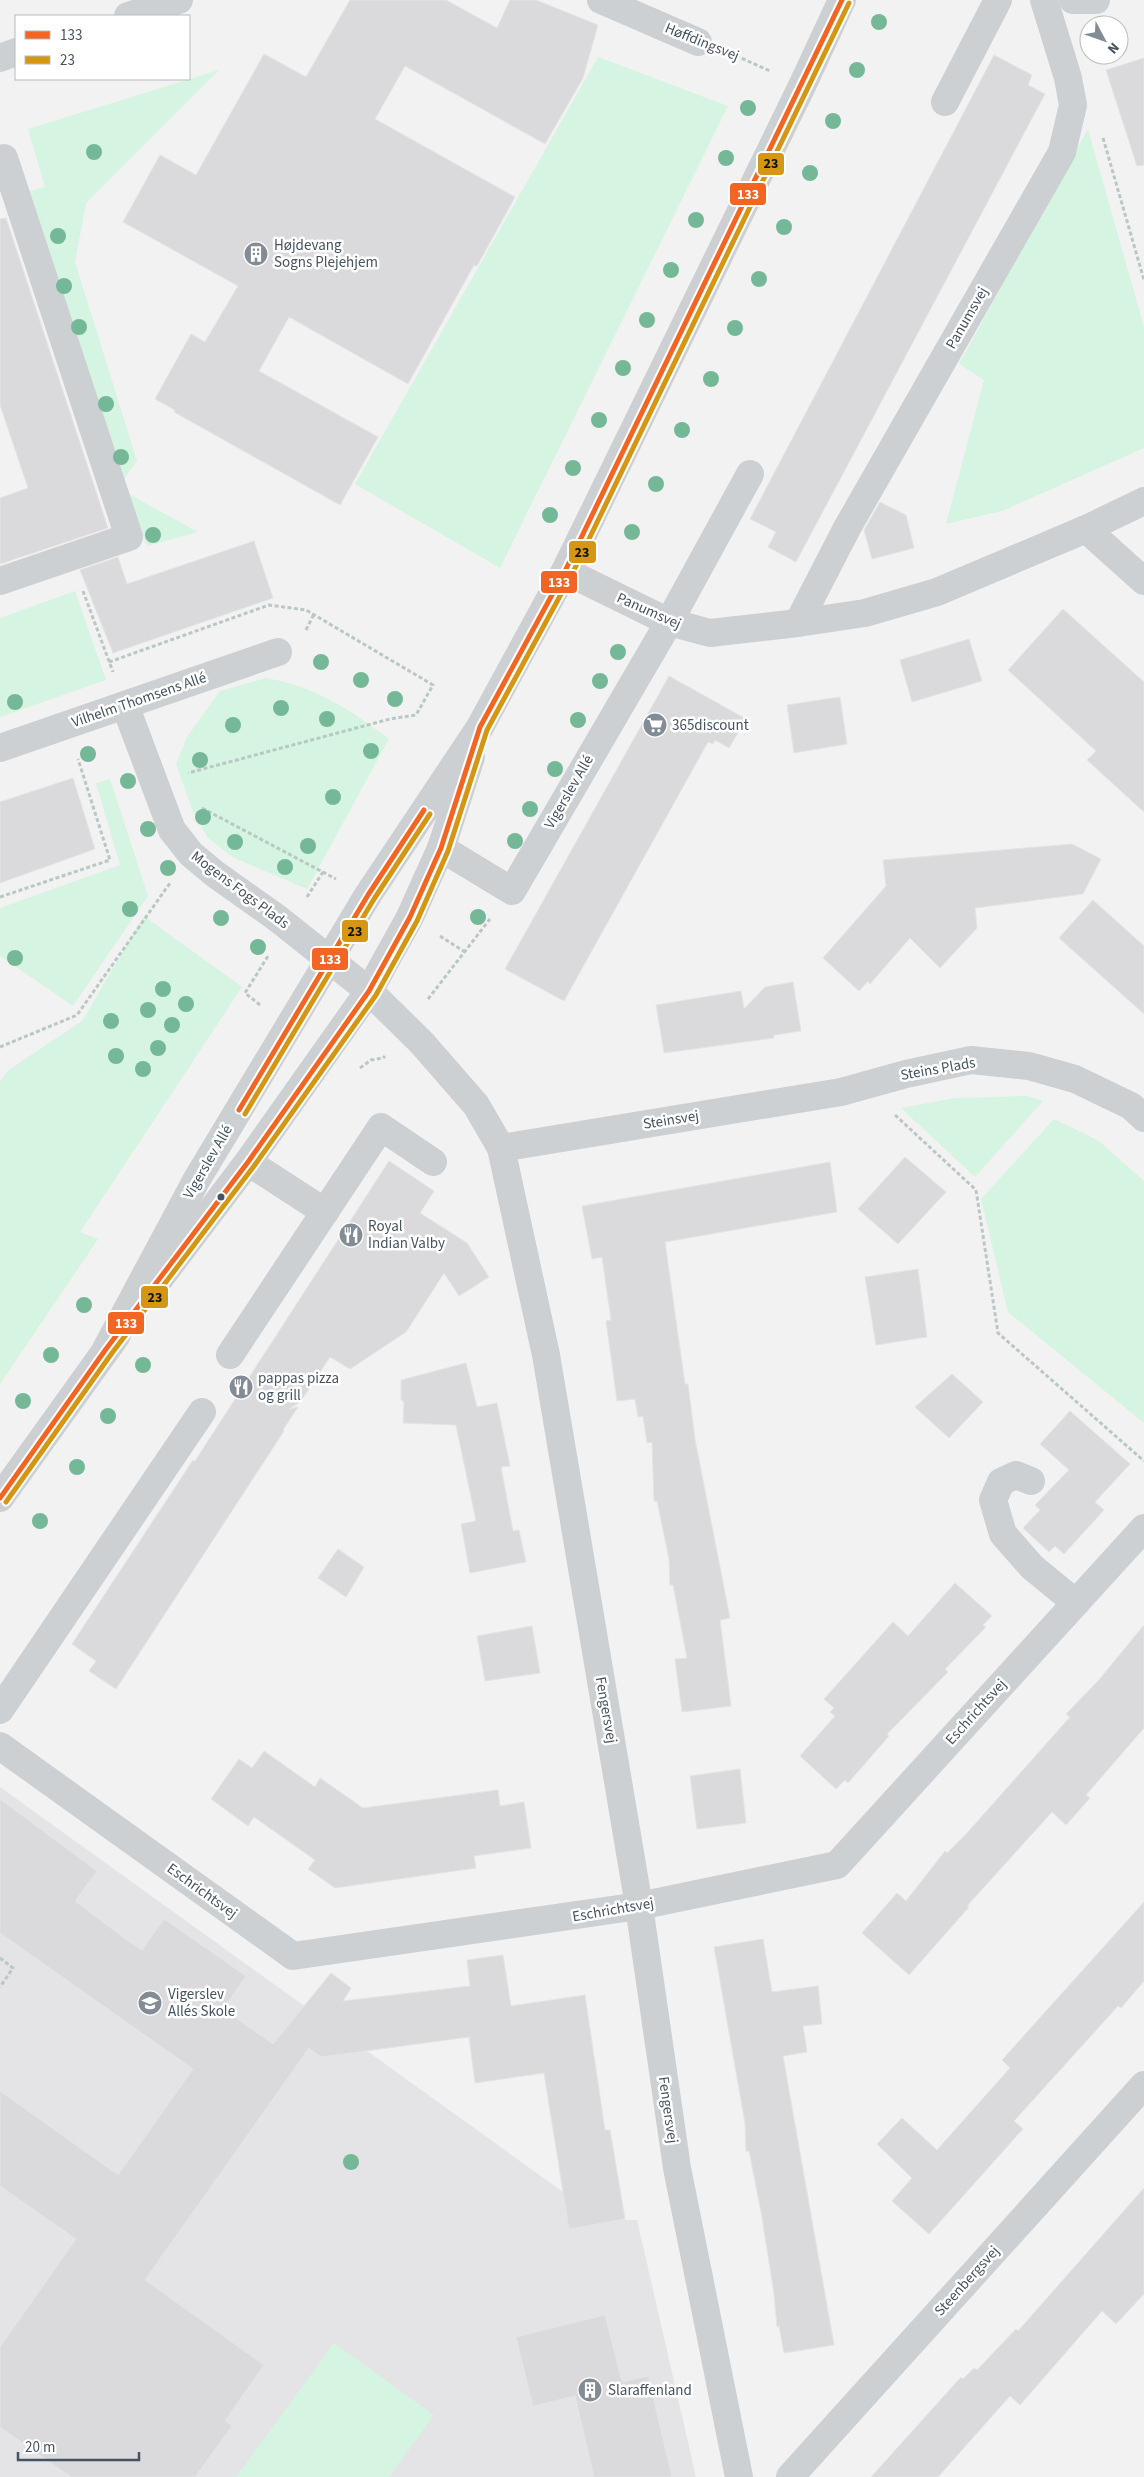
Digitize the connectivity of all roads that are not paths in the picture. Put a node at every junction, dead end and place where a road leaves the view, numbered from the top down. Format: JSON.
{"nodes":[{"id":1,"x":179,"y":0,"type":"edge"},
{"id":2,"x":601,"y":0,"type":"edge"},
{"id":3,"x":842,"y":0,"type":"edge"},
{"id":4,"x":998,"y":0,"type":"edge"},
{"id":5,"x":1044,"y":0,"type":"edge"},
{"id":6,"x":1073,"y":0,"type":"edge"},
{"id":7,"x":1096,"y":0,"type":"edge"},
{"id":8,"x":131,"y":15,"type":"edge"},
{"id":9,"x":698,"y":42,"type":"road end"},
{"id":10,"x":15,"y":52,"type":"edge"},
{"id":11,"x":0,"y":58,"type":"edge"},
{"id":12,"x":945,"y":102,"type":"dead end"},
{"id":13,"x":0,"y":159,"type":"edge"},
{"id":14,"x":750,"y":474,"type":"dead end"},
{"id":15,"x":1144,"y":501,"type":"edge"},
{"id":16,"x":1086,"y":529,"type":"junction"},
{"id":17,"x":565,"y":571,"type":"junction"},
{"id":18,"x":0,"y":581,"type":"edge"},
{"id":19,"x":1144,"y":581,"type":"edge"},
{"id":20,"x":669,"y":622,"type":"junction"},
{"id":21,"x":798,"y":623,"type":"junction"},
{"id":22,"x":278,"y":652,"type":"dead end"},
{"id":23,"x":125,"y":705,"type":"junction"},
{"id":24,"x":480,"y":727,"type":"junction"},
{"id":25,"x":0,"y":748,"type":"edge"},
{"id":26,"x":441,"y":848,"type":"junction"},
{"id":27,"x":329,"y":960,"type":"junction"},
{"id":28,"x":369,"y":991,"type":"junction"},
{"id":29,"x":852,"y":1089,"type":"joint"},
{"id":30,"x":1144,"y":1118,"type":"edge"},
{"id":31,"x":501,"y":1148,"type":"junction"},
{"id":32,"x":248,"y":1162,"type":"junction"},
{"id":33,"x":433,"y":1162,"type":"dead end"},
{"id":34,"x":325,"y":1212,"type":"junction"},
{"id":35,"x":106,"y":1350,"type":"junction"},
{"id":36,"x":230,"y":1355,"type":"dead end"},
{"id":37,"x":202,"y":1412,"type":"dead end"},
{"id":38,"x":1031,"y":1481,"type":"dead end"},
{"id":39,"x":0,"y":1498,"type":"edge"},
{"id":40,"x":1144,"y":1528,"type":"edge"},
{"id":41,"x":1076,"y":1603,"type":"junction"},
{"id":42,"x":0,"y":1710,"type":"edge"},
{"id":43,"x":0,"y":1746,"type":"edge"},
{"id":44,"x":639,"y":1906,"type":"junction"},
{"id":45,"x":1144,"y":2085,"type":"edge"},
{"id":46,"x":739,"y":2477,"type":"edge"},
{"id":47,"x":790,"y":2477,"type":"edge"}],
"edges":[{"from":1,"to":8,"type":"street"},
{"from":2,"to":9,"type":"street","name":"Høffdingsvej"},
{"from":3,"to":17,"type":"street","name":"Vigerslev Allé"},
{"from":4,"to":12,"type":"street"},
{"from":5,"to":21,"type":"street","name":"Panumsvej"},
{"from":6,"to":7,"type":"street"},
{"from":10,"to":11,"type":"street"},
{"from":13,"to":18,"type":"street"},
{"from":14,"to":20,"type":"street"},
{"from":15,"to":16,"type":"street","name":"Panumsvej"},
{"from":16,"to":19,"type":"street"},
{"from":16,"to":21,"type":"street","name":"Panumsvej"},
{"from":17,"to":20,"type":"street","name":"Panumsvej"},
{"from":17,"to":24,"type":"street","name":"Vigerslev Allé"},
{"from":20,"to":21,"type":"street","name":"Panumsvej"},
{"from":20,"to":26,"type":"street","name":"Vigerslev Allé"},
{"from":22,"to":23,"type":"street","name":"Vilhelm Thomsens Allé"},
{"from":23,"to":25,"type":"street","name":"Vilhelm Thomsens Allé"},
{"from":23,"to":27,"type":"street","name":"Mogens Fogs Plads"},
{"from":24,"to":26,"type":"street","name":"Vigerslev Allé"},
{"from":24,"to":27,"type":"street","name":"Vigerslev Allé"},
{"from":26,"to":28,"type":"street","name":"Vigerslev Allé"},
{"from":27,"to":28,"type":"street","name":"Mogens Fogs Plads"},
{"from":27,"to":35,"type":"street","name":"Vigerslev Allé"},
{"from":28,"to":31,"type":"street","name":"Fengersvej"},
{"from":28,"to":32,"type":"street","name":"Vigerslev Allé"},
{"from":29,"to":30,"type":"street","name":"Steins Plads"},
{"from":29,"to":31,"type":"street","name":"Steinsvej"},
{"from":31,"to":44,"type":"street","name":"Fengersvej"},
{"from":32,"to":34,"type":"street"},
{"from":32,"to":35,"type":"street","name":"Vigerslev Allé"},
{"from":33,"to":34,"type":"street"},
{"from":34,"to":36,"type":"street"},
{"from":35,"to":39,"type":"street","name":"Vigerslev Allé"},
{"from":37,"to":42,"type":"street"},
{"from":38,"to":41,"type":"street"},
{"from":40,"to":41,"type":"street","name":"Eschrichtsvej"},
{"from":41,"to":44,"type":"street","name":"Eschrichtsvej"},
{"from":43,"to":44,"type":"street","name":"Eschrichtsvej"},
{"from":44,"to":46,"type":"street","name":"Fengersvej"},
{"from":45,"to":47,"type":"street","name":"Steenbergsvej"}]}
